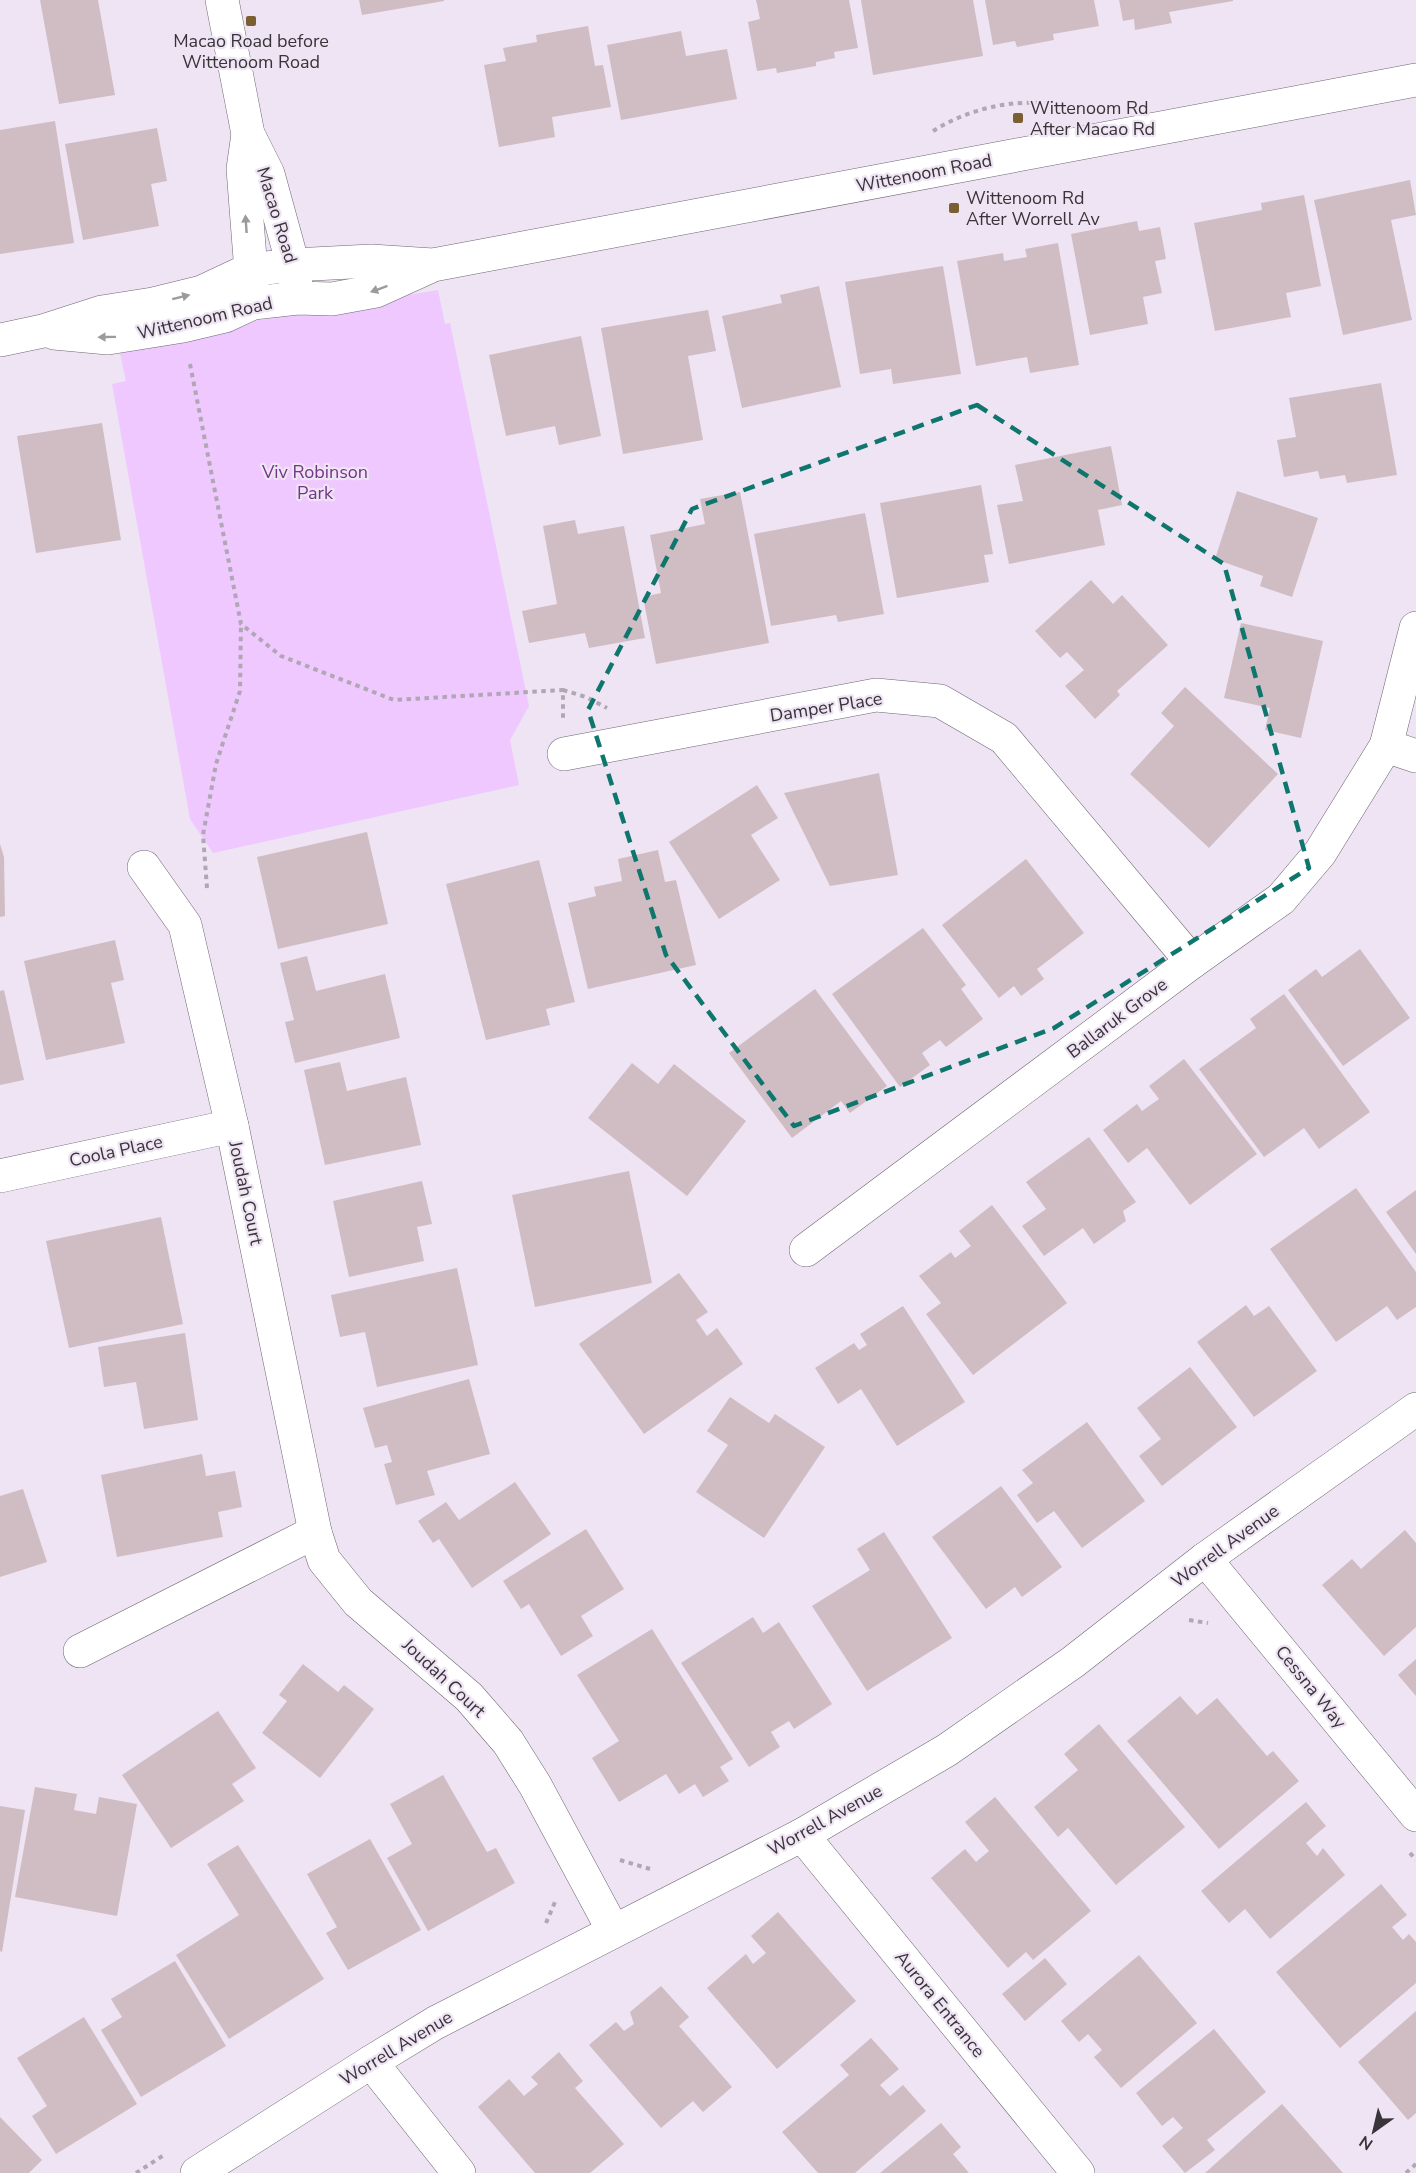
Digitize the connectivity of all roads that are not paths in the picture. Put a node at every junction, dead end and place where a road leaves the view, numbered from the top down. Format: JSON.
{"nodes":[{"id":1,"x":222,"y":0,"type":"edge"},
{"id":2,"x":1416,"y":80,"type":"edge"},
{"id":3,"x":248,"y":134,"type":"junction"},
{"id":4,"x":293,"y":265,"type":"junction"},
{"id":5,"x":433,"y":265,"type":"junction"},
{"id":6,"x":249,"y":270,"type":"junction"},
{"id":7,"x":298,"y":298,"type":"junction"},
{"id":8,"x":254,"y":303,"type":"junction"},
{"id":9,"x":43,"y":332,"type":"junction"},
{"id":10,"x":0,"y":340,"type":"edge"},
{"id":11,"x":1416,"y":628,"type":"edge"},
{"id":12,"x":1401,"y":751,"type":"edge"},
{"id":13,"x":564,"y":754,"type":"road end"},
{"id":14,"x":144,"y":867,"type":"dead end"},
{"id":15,"x":1192,"y":962,"type":"junction"},
{"id":16,"x":232,"y":1126,"type":"junction"},
{"id":17,"x":0,"y":1176,"type":"edge"},
{"id":18,"x":806,"y":1250,"type":"dead end"},
{"id":19,"x":1416,"y":1409,"type":"edge"},
{"id":20,"x":315,"y":1532,"type":"junction"},
{"id":21,"x":1205,"y":1559,"type":"junction"},
{"id":22,"x":80,"y":1651,"type":"dead end"},
{"id":23,"x":1416,"y":1815,"type":"edge"},
{"id":24,"x":802,"y":1835,"type":"junction"},
{"id":25,"x":613,"y":1930,"type":"junction"},
{"id":26,"x":370,"y":2062,"type":"junction"},
{"id":27,"x":197,"y":2173,"type":"edge"},
{"id":28,"x":459,"y":2173,"type":"edge"},
{"id":29,"x":1078,"y":2173,"type":"edge"}],
"edges":[{"from":1,"to":3,"type":"street","name":"Macao Road"},
{"from":2,"to":5,"type":"street","name":"Wittenoom Road"},
{"from":3,"to":4,"type":"street","name":"Macao Road"},
{"from":6,"to":3,"type":"street","name":"Macao Road","one_way":true},
{"from":4,"to":5,"type":"street","name":"Wittenoom Road"},
{"from":4,"to":6,"type":"street","name":"Wittenoom Road"},
{"from":4,"to":7,"type":"street","name":"Macao Road"},
{"from":5,"to":7,"type":"street","name":"Wittenoom Road","one_way":true},
{"from":6,"to":8,"type":"street","name":"Macao Road"},
{"from":9,"to":6,"type":"street","name":"Wittenoom Road","one_way":true},
{"from":7,"to":8,"type":"street","name":"Wittenoom Road"},
{"from":8,"to":9,"type":"street","name":"Wittenoom Road","one_way":true},
{"from":9,"to":10,"type":"street","name":"Wittenoom Road"},
{"from":11,"to":12,"type":"street","name":"Ballaruk Grove"},
{"from":12,"to":15,"type":"street","name":"Ballaruk Grove"},
{"from":13,"to":15,"type":"street","name":"Damper Place"},
{"from":14,"to":16,"type":"street","name":"Joudah Court"},
{"from":15,"to":18,"type":"street","name":"Ballaruk Grove"},
{"from":16,"to":17,"type":"street","name":"Coola Place"},
{"from":16,"to":20,"type":"street","name":"Joudah Court"},
{"from":19,"to":21,"type":"street","name":"Worrell Avenue"},
{"from":20,"to":22,"type":"street"},
{"from":20,"to":25,"type":"street","name":"Joudah Court"},
{"from":21,"to":23,"type":"street","name":"Cessna Way"},
{"from":21,"to":24,"type":"street","name":"Worrell Avenue"},
{"from":24,"to":25,"type":"street","name":"Worrell Avenue"},
{"from":24,"to":29,"type":"street","name":"Aurora Entrance"},
{"from":25,"to":26,"type":"street","name":"Worrell Avenue"},
{"from":26,"to":27,"type":"street","name":"Worrell Avenue"},
{"from":26,"to":28,"type":"street"}]}
